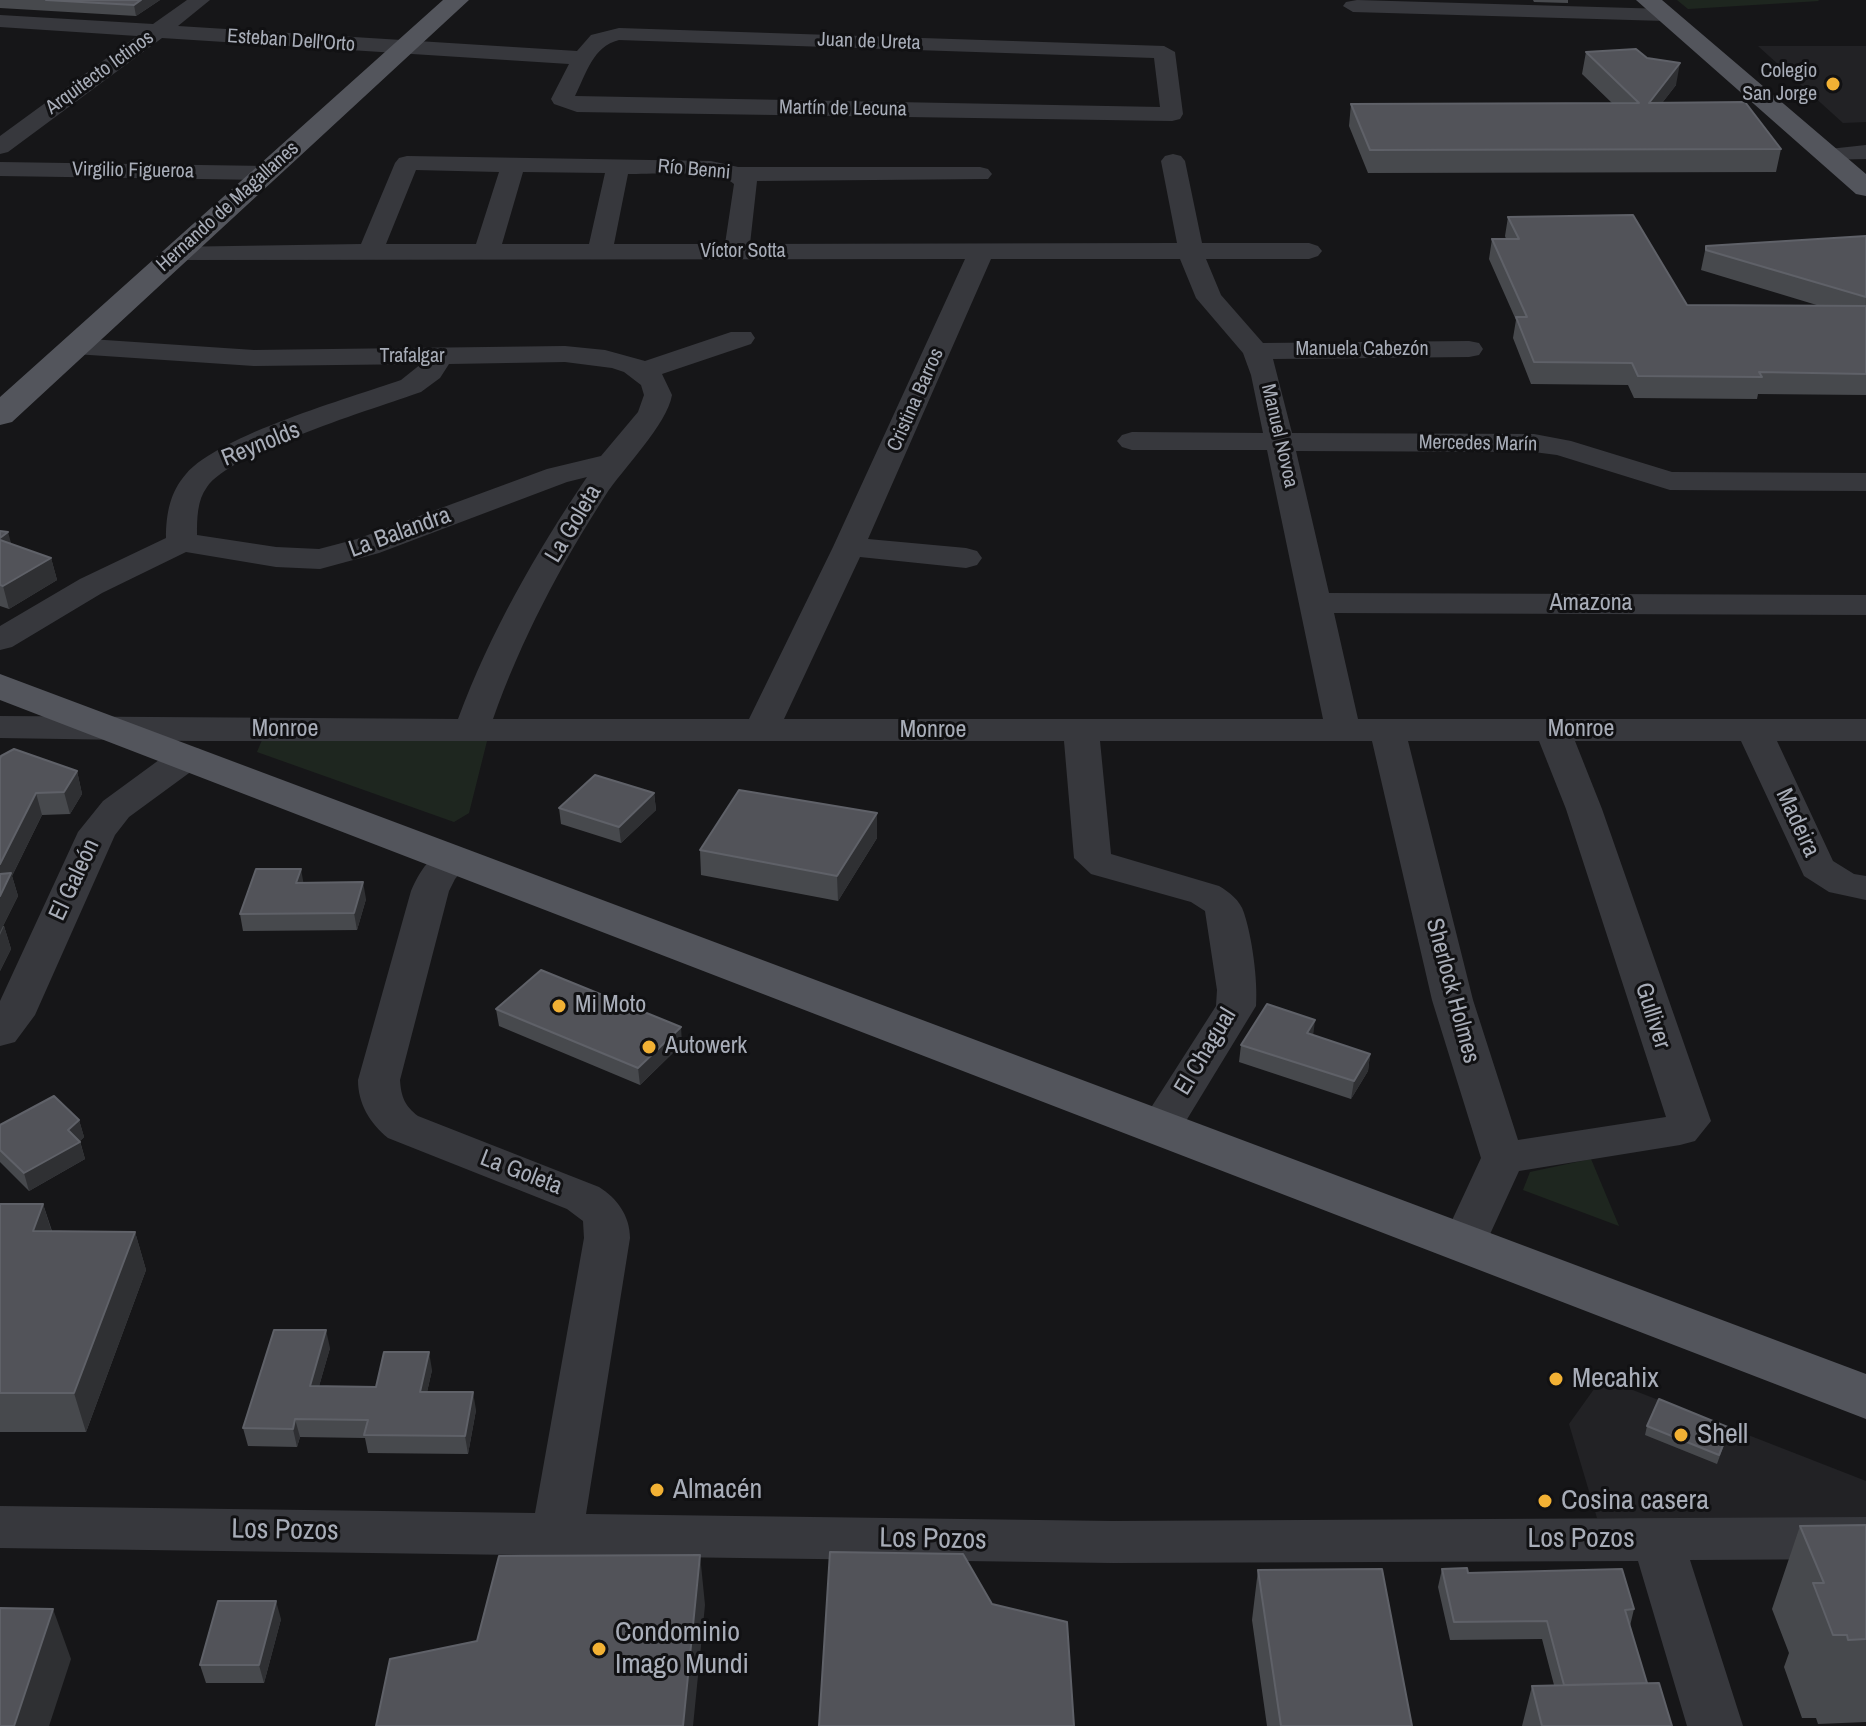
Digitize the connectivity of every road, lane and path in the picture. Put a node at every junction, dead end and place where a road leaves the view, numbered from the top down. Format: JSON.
{"nodes":[{"id":1,"x":200,"y":0,"type":"edge"},
{"id":2,"x":457,"y":0,"type":"edge"},
{"id":3,"x":1657,"y":8,"type":"edge"},
{"id":4,"x":1354,"y":10,"type":"edge"},
{"id":5,"x":0,"y":21,"type":"edge"},
{"id":6,"x":157,"y":31,"type":"junction"},
{"id":7,"x":403,"y":48,"type":"junction"},
{"id":8,"x":583,"y":58,"type":"junction"},
{"id":9,"x":1172,"y":114,"type":"joint"},
{"id":10,"x":0,"y":147,"type":"edge"},
{"id":11,"x":1866,"y":152,"type":"edge"},
{"id":12,"x":1828,"y":155,"type":"junction"},
{"id":13,"x":1173,"y":161,"type":"dead end"},
{"id":14,"x":513,"y":165,"type":"junction"},
{"id":15,"x":618,"y":166,"type":"junction"},
{"id":16,"x":0,"y":169,"type":"edge"},
{"id":17,"x":266,"y":173,"type":"junction"},
{"id":18,"x":738,"y":174,"type":"junction"},
{"id":19,"x":980,"y":174,"type":"dead end"},
{"id":20,"x":1866,"y":188,"type":"edge"},
{"id":21,"x":487,"y":251,"type":"junction"},
{"id":22,"x":1193,"y":251,"type":"junction"},
{"id":23,"x":1309,"y":251,"type":"dead end"},
{"id":24,"x":178,"y":252,"type":"junction"},
{"id":25,"x":370,"y":252,"type":"junction"},
{"id":26,"x":600,"y":252,"type":"junction"},
{"id":27,"x":736,"y":252,"type":"junction"},
{"id":28,"x":981,"y":252,"type":"junction"},
{"id":29,"x":741,"y":338,"type":"dead end"},
{"id":30,"x":75,"y":346,"type":"junction"},
{"id":31,"x":1469,"y":349,"type":"dead end"},
{"id":32,"x":1256,"y":351,"type":"junction"},
{"id":33,"x":440,"y":357,"type":"junction"},
{"id":34,"x":644,"y":371,"type":"junction"},
{"id":35,"x":0,"y":415,"type":"edge"},
{"id":36,"x":1132,"y":443,"type":"dead end"},
{"id":37,"x":1281,"y":443,"type":"junction"},
{"id":38,"x":611,"y":463,"type":"junction"},
{"id":39,"x":1866,"y":482,"type":"edge"},
{"id":40,"x":182,"y":542,"type":"junction"},
{"id":41,"x":849,"y":547,"type":"junction"},
{"id":42,"x":965,"y":560,"type":"dead end"},
{"id":43,"x":1315,"y":603,"type":"junction"},
{"id":44,"x":1866,"y":605,"type":"edge"},
{"id":45,"x":0,"y":640,"type":"edge"},
{"id":46,"x":0,"y":686,"type":"edge"},
{"id":47,"x":0,"y":727,"type":"edge"},
{"id":48,"x":112,"y":729,"type":"junction"},
{"id":49,"x":472,"y":729,"type":"junction"},
{"id":50,"x":1553,"y":730,"type":"junction"},
{"id":51,"x":1754,"y":730,"type":"junction"},
{"id":52,"x":1866,"y":730,"type":"edge"},
{"id":53,"x":761,"y":731,"type":"junction"},
{"id":54,"x":1081,"y":731,"type":"junction"},
{"id":55,"x":1343,"y":731,"type":"junction"},
{"id":56,"x":1388,"y":731,"type":"junction"},
{"id":57,"x":187,"y":757,"type":"junction"},
{"id":58,"x":453,"y":859,"type":"junction"},
{"id":59,"x":1866,"y":888,"type":"edge"},
{"id":60,"x":0,"y":1032,"type":"edge"},
{"id":61,"x":1160,"y":1128,"type":"junction"},
{"id":62,"x":1503,"y":1158,"type":"junction"},
{"id":63,"x":1464,"y":1244,"type":"junction"},
{"id":64,"x":1866,"y":1397,"type":"edge"},
{"id":65,"x":0,"y":1527,"type":"edge"},
{"id":66,"x":557,"y":1535,"type":"junction"},
{"id":67,"x":1866,"y":1538,"type":"edge"},
{"id":68,"x":1657,"y":1539,"type":"junction"},
{"id":69,"x":1715,"y":1726,"type":"edge"}],
"edges":[{"from":1,"to":6,"type":"street","name":"Arquitecto Ictinos"},
{"from":2,"to":7,"type":"main road","name":"Hernando de Magallanes"},
{"from":3,"to":4,"type":"street"},
{"from":3,"to":12,"type":"main road"},
{"from":5,"to":6,"type":"street","name":"Esteban Dell'Orto"},
{"from":6,"to":7,"type":"street","name":"Esteban Dell'Orto"},
{"from":6,"to":10,"type":"street","name":"Arquitecto Ictinos"},
{"from":7,"to":8,"type":"street","name":"Esteban Dell'Orto"},
{"from":7,"to":17,"type":"main road","name":"Hernando de Magallanes"},
{"from":8,"to":9,"type":"street","name":"Juan de Ureta"},
{"from":8,"to":9,"type":"street","name":"Martín de Lecuna"},
{"from":11,"to":12,"type":"street"},
{"from":12,"to":20,"type":"main road"},
{"from":13,"to":22,"type":"street","name":"Manuel Novoa"},
{"from":14,"to":15,"type":"street","name":"Río Benni"},
{"from":14,"to":21,"type":"street"},
{"from":14,"to":25,"type":"street","name":"Río Benni"},
{"from":15,"to":18,"type":"street","name":"Río Benni"},
{"from":15,"to":26,"type":"street"},
{"from":16,"to":17,"type":"street","name":"Virgilio Figueroa"},
{"from":17,"to":24,"type":"main road","name":"Hernando de Magallanes"},
{"from":18,"to":19,"type":"street","name":"Río Benni"},
{"from":18,"to":27,"type":"street"},
{"from":21,"to":25,"type":"street","name":"Víctor Sotta"},
{"from":21,"to":26,"type":"street","name":"Víctor Sotta"},
{"from":22,"to":23,"type":"street","name":"Víctor Sotta"},
{"from":22,"to":28,"type":"street","name":"Víctor Sotta"},
{"from":22,"to":32,"type":"street","name":"Manuel Novoa"},
{"from":24,"to":25,"type":"street","name":"Víctor Sotta"},
{"from":24,"to":30,"type":"main road","name":"Hernando de Magallanes"},
{"from":26,"to":27,"type":"street","name":"Víctor Sotta"},
{"from":27,"to":28,"type":"street","name":"Víctor Sotta"},
{"from":28,"to":41,"type":"street","name":"Cristina Barros"},
{"from":29,"to":34,"type":"street"},
{"from":30,"to":33,"type":"street","name":"Trafalgar"},
{"from":30,"to":35,"type":"main road","name":"Hernando de Magallanes"},
{"from":31,"to":32,"type":"street","name":"Manuela Cabezón"},
{"from":32,"to":37,"type":"street","name":"Manuel Novoa"},
{"from":33,"to":34,"type":"street","name":"Trafalgar"},
{"from":33,"to":40,"type":"street","name":"Reynolds"},
{"from":34,"to":38,"type":"street","name":"La Goleta"},
{"from":36,"to":37,"type":"street","name":"Mercedes Marín"},
{"from":37,"to":39,"type":"street","name":"Mercedes Marín"},
{"from":37,"to":43,"type":"street","name":"Manuel Novoa"},
{"from":38,"to":40,"type":"street","name":"La Balandra"},
{"from":38,"to":49,"type":"street","name":"La Goleta"},
{"from":40,"to":45,"type":"street"},
{"from":41,"to":42,"type":"street"},
{"from":41,"to":53,"type":"street","name":"Cristina Barros"},
{"from":43,"to":44,"type":"street","name":"Amazona"},
{"from":43,"to":55,"type":"street","name":"Manuel Novoa"},
{"from":46,"to":48,"type":"main road"},
{"from":47,"to":48,"type":"street","name":"Monroe"},
{"from":48,"to":49,"type":"street","name":"Monroe"},
{"from":48,"to":57,"type":"main road"},
{"from":49,"to":53,"type":"street","name":"Monroe"},
{"from":50,"to":51,"type":"street","name":"Monroe"},
{"from":50,"to":56,"type":"street","name":"Monroe"},
{"from":50,"to":62,"type":"street","name":"Gulliver"},
{"from":51,"to":52,"type":"street","name":"Monroe"},
{"from":51,"to":59,"type":"street","name":"Madeira"},
{"from":53,"to":54,"type":"street","name":"Monroe"},
{"from":54,"to":55,"type":"street","name":"Monroe"},
{"from":54,"to":61,"type":"street","name":"El Chagual"},
{"from":55,"to":56,"type":"street","name":"Monroe"},
{"from":56,"to":62,"type":"street","name":"Sherlock Holmes"},
{"from":57,"to":58,"type":"main road"},
{"from":57,"to":60,"type":"street","name":"El Galeón"},
{"from":58,"to":61,"type":"main road"},
{"from":58,"to":66,"type":"street","name":"La Goleta"},
{"from":61,"to":63,"type":"main road"},
{"from":62,"to":63,"type":"street"},
{"from":63,"to":64,"type":"main road"},
{"from":65,"to":66,"type":"street","name":"Los Pozos"},
{"from":66,"to":68,"type":"street","name":"Los Pozos"},
{"from":67,"to":68,"type":"street","name":"Los Pozos"},
{"from":68,"to":69,"type":"street"}]}
